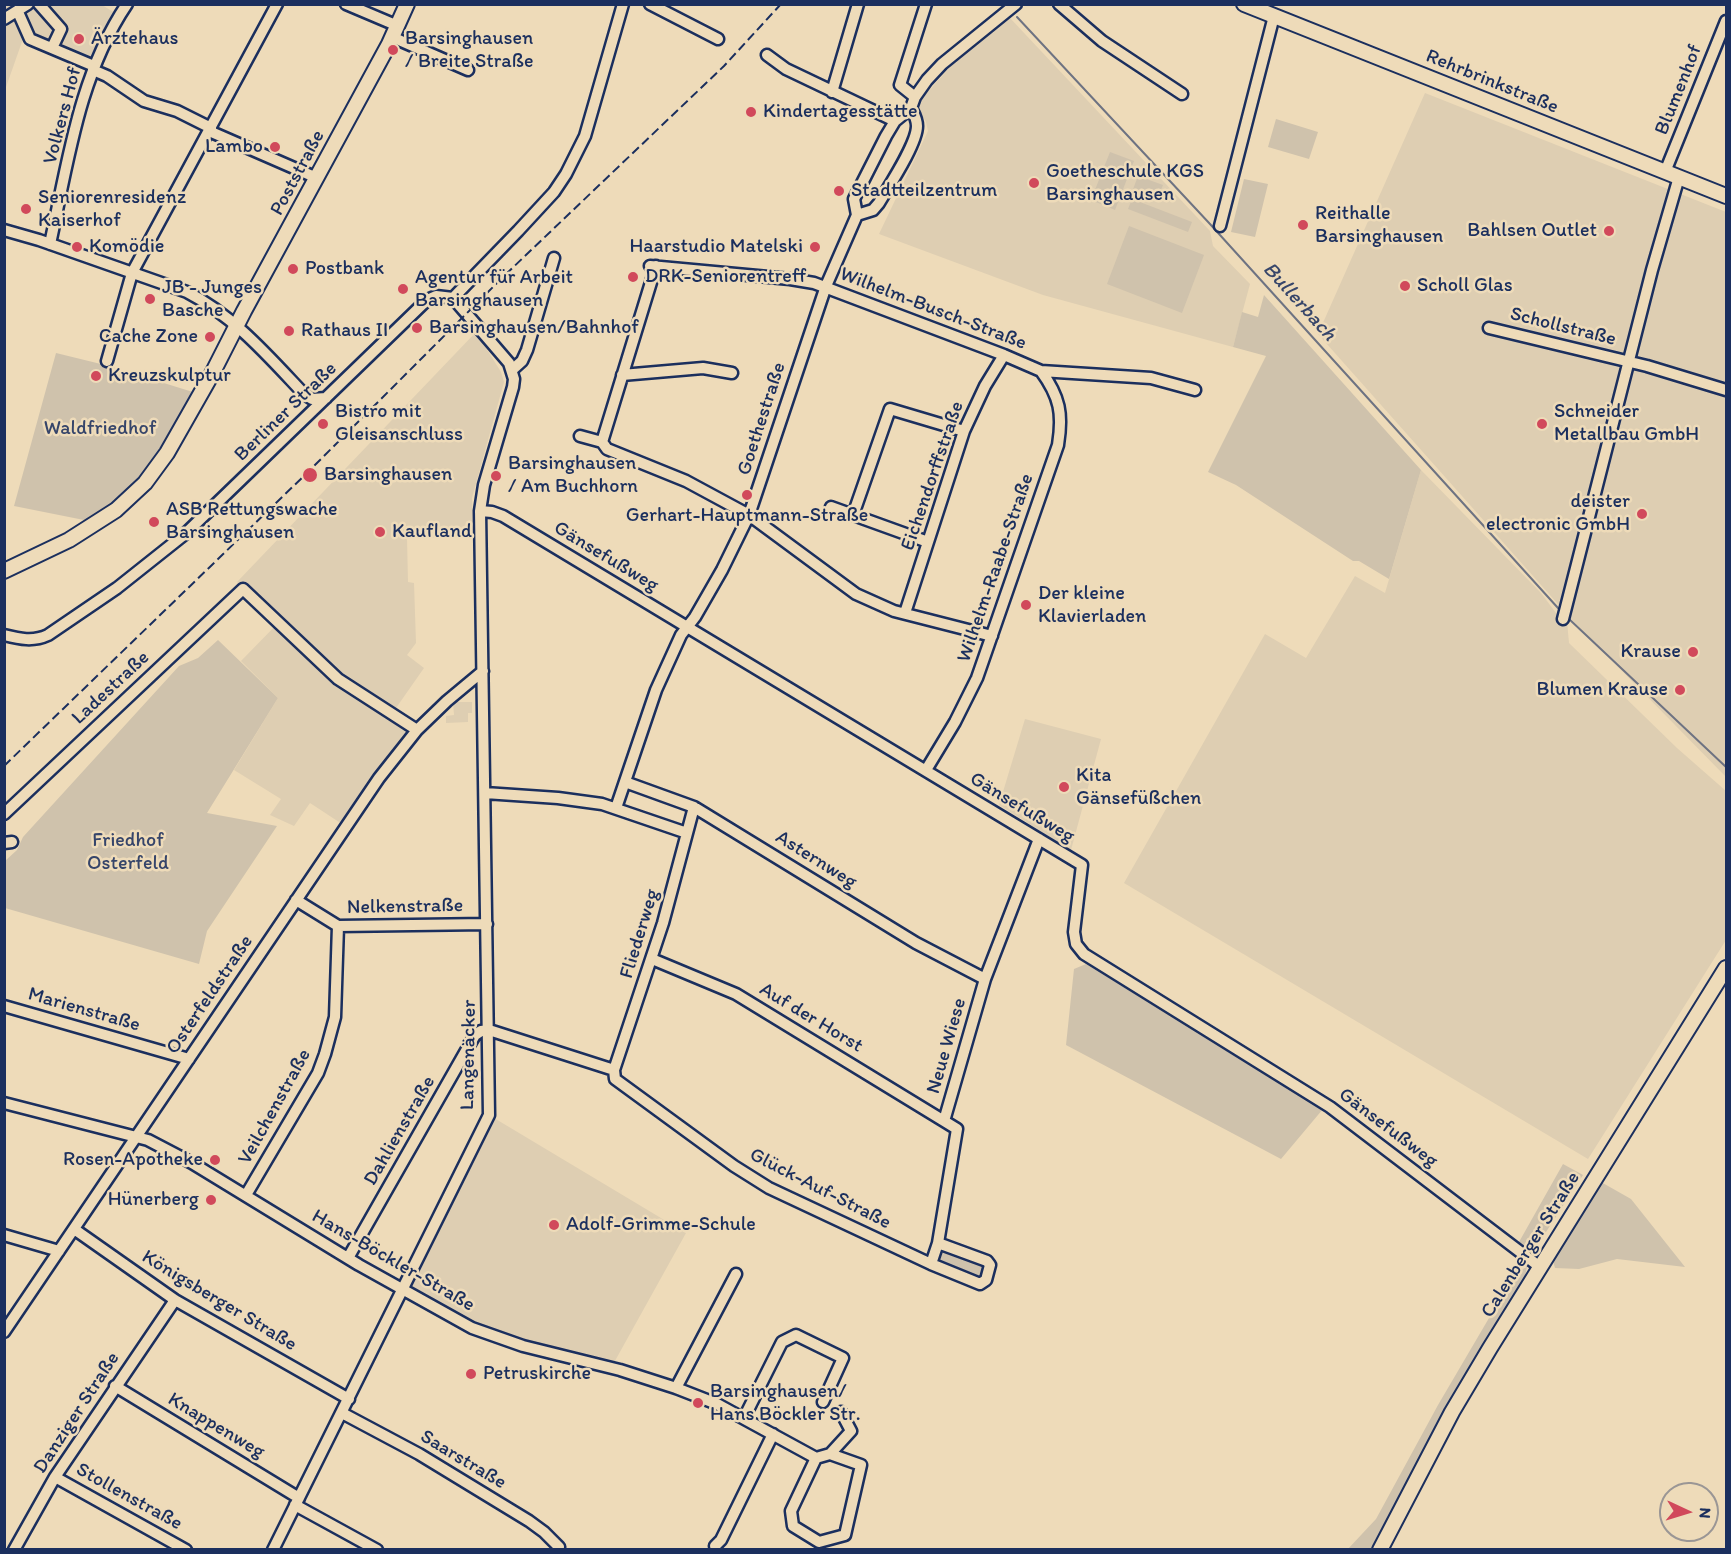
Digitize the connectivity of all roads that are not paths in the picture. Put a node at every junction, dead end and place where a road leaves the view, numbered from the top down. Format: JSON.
{"nodes":[{"id":1,"x":28,"y":4,"type":"edge"},
{"id":2,"x":39,"y":4,"type":"edge"},
{"id":3,"x":127,"y":4,"type":"edge"},
{"id":4,"x":277,"y":4,"type":"edge"},
{"id":5,"x":346,"y":4,"type":"edge"},
{"id":6,"x":407,"y":4,"type":"edge"},
{"id":7,"x":623,"y":4,"type":"edge"},
{"id":8,"x":650,"y":4,"type":"edge"},
{"id":9,"x":858,"y":4,"type":"edge"},
{"id":10,"x":926,"y":4,"type":"edge"},
{"id":11,"x":1016,"y":4,"type":"edge"},
{"id":12,"x":1059,"y":4,"type":"edge"},
{"id":13,"x":1244,"y":4,"type":"edge"},
{"id":14,"x":18,"y":12,"type":"junction"},
{"id":15,"x":1274,"y":16,"type":"junction"},
{"id":16,"x":4,"y":19,"type":"edge"},
{"id":17,"x":1726,"y":21,"type":"edge"},
{"id":18,"x":395,"y":31,"type":"junction"},
{"id":19,"x":718,"y":39,"type":"dead end"},
{"id":20,"x":52,"y":48,"type":"junction"},
{"id":21,"x":767,"y":55,"type":"dead end"},
{"id":22,"x":94,"y":68,"type":"junction"},
{"id":23,"x":468,"y":70,"type":"dead end"},
{"id":24,"x":832,"y":92,"type":"junction"},
{"id":25,"x":1182,"y":94,"type":"dead end"},
{"id":26,"x":913,"y":103,"type":"junction"},
{"id":27,"x":895,"y":122,"type":"junction"},
{"id":28,"x":210,"y":130,"type":"junction"},
{"id":29,"x":1665,"y":172,"type":"junction"},
{"id":30,"x":1679,"y":177,"type":"junction"},
{"id":31,"x":317,"y":178,"type":"junction"},
{"id":32,"x":1726,"y":196,"type":"edge"},
{"id":33,"x":857,"y":215,"type":"junction"},
{"id":34,"x":1220,"y":226,"type":"dead end"},
{"id":35,"x":4,"y":230,"type":"edge"},
{"id":36,"x":50,"y":244,"type":"junction"},
{"id":37,"x":554,"y":258,"type":"dead end"},
{"id":38,"x":132,"y":273,"type":"junction"},
{"id":39,"x":826,"y":286,"type":"junction"},
{"id":40,"x":453,"y":298,"type":"junction"},
{"id":41,"x":237,"y":327,"type":"junction"},
{"id":42,"x":1489,"y":328,"type":"dead end"},
{"id":43,"x":1004,"y":355,"type":"junction"},
{"id":44,"x":107,"y":361,"type":"dead end"},
{"id":45,"x":1629,"y":362,"type":"junction"},
{"id":46,"x":512,"y":370,"type":"junction"},
{"id":47,"x":1041,"y":372,"type":"junction"},
{"id":48,"x":732,"y":373,"type":"dead end"},
{"id":49,"x":622,"y":375,"type":"junction"},
{"id":50,"x":1195,"y":390,"type":"dead end"},
{"id":51,"x":1726,"y":390,"type":"edge"},
{"id":52,"x":326,"y":398,"type":"junction"},
{"id":53,"x":964,"y":431,"type":"junction"},
{"id":54,"x":580,"y":436,"type":"dead end"},
{"id":55,"x":602,"y":442,"type":"junction"},
{"id":56,"x":831,"y":507,"type":"dead end"},
{"id":57,"x":480,"y":511,"type":"junction"},
{"id":58,"x":749,"y":515,"type":"junction"},
{"id":59,"x":853,"y":515,"type":"junction"},
{"id":60,"x":928,"y":542,"type":"junction"},
{"id":61,"x":4,"y":571,"type":"edge"},
{"id":62,"x":905,"y":613,"type":"junction"},
{"id":63,"x":1563,"y":619,"type":"dead end"},
{"id":64,"x":687,"y":627,"type":"junction"},
{"id":65,"x":4,"y":635,"type":"edge"},
{"id":66,"x":992,"y":636,"type":"junction"},
{"id":67,"x":483,"y":671,"type":"junction"},
{"id":68,"x":461,"y":690,"type":"junction"},
{"id":69,"x":483,"y":691,"type":"junction"},
{"id":70,"x":417,"y":730,"type":"junction"},
{"id":71,"x":926,"y":770,"type":"junction"},
{"id":72,"x":625,"y":782,"type":"junction"},
{"id":73,"x":485,"y":793,"type":"junction"},
{"id":74,"x":694,"y":807,"type":"junction"},
{"id":75,"x":616,"y":808,"type":"junction"},
{"id":76,"x":4,"y":814,"type":"edge"},
{"id":77,"x":687,"y":833,"type":"junction"},
{"id":78,"x":1039,"y":838,"type":"junction"},
{"id":79,"x":296,"y":900,"type":"junction"},
{"id":80,"x":487,"y":924,"type":"junction"},
{"id":81,"x":338,"y":926,"type":"junction"},
{"id":82,"x":652,"y":959,"type":"junction"},
{"id":83,"x":1726,"y":968,"type":"edge"},
{"id":84,"x":985,"y":979,"type":"junction"},
{"id":85,"x":4,"y":1006,"type":"edge"},
{"id":86,"x":489,"y":1030,"type":"junction"},
{"id":87,"x":189,"y":1059,"type":"junction"},
{"id":88,"x":614,"y":1070,"type":"junction"},
{"id":89,"x":4,"y":1103,"type":"edge"},
{"id":90,"x":944,"y":1121,"type":"junction"},
{"id":91,"x":136,"y":1137,"type":"junction"},
{"id":92,"x":246,"y":1195,"type":"junction"},
{"id":93,"x":74,"y":1229,"type":"junction"},
{"id":94,"x":4,"y":1235,"type":"edge"},
{"id":95,"x":938,"y":1243,"type":"junction"},
{"id":96,"x":59,"y":1251,"type":"junction"},
{"id":97,"x":348,"y":1258,"type":"junction"},
{"id":98,"x":931,"y":1264,"type":"junction"},
{"id":99,"x":1540,"y":1267,"type":"junction"},
{"id":100,"x":736,"y":1274,"type":"dead end"},
{"id":101,"x":403,"y":1289,"type":"junction"},
{"id":102,"x":175,"y":1299,"type":"junction"},
{"id":103,"x":5,"y":1331,"type":"edge"},
{"id":104,"x":115,"y":1386,"type":"junction"},
{"id":105,"x":676,"y":1388,"type":"junction"},
{"id":106,"x":349,"y":1399,"type":"junction"},
{"id":107,"x":822,"y":1402,"type":"dead end"},
{"id":108,"x":841,"y":1412,"type":"dead end"},
{"id":109,"x":342,"y":1413,"type":"junction"},
{"id":110,"x":744,"y":1418,"type":"junction"},
{"id":111,"x":773,"y":1434,"type":"junction"},
{"id":112,"x":830,"y":1454,"type":"junction"},
{"id":113,"x":816,"y":1458,"type":"junction"},
{"id":114,"x":55,"y":1477,"type":"junction"},
{"id":115,"x":297,"y":1501,"type":"junction"},
{"id":116,"x":715,"y":1546,"type":"dead end"},
{"id":117,"x":820,"y":1546,"type":"edge"},
{"id":118,"x":559,"y":1548,"type":"edge"},
{"id":119,"x":14,"y":1550,"type":"edge"},
{"id":120,"x":186,"y":1550,"type":"edge"},
{"id":121,"x":273,"y":1550,"type":"edge"},
{"id":122,"x":377,"y":1550,"type":"edge"},
{"id":123,"x":1380,"y":1550,"type":"edge"}],
"edges":[{"from":1,"to":14,"type":"street"},
{"from":2,"to":20,"type":"street"},
{"from":3,"to":22,"type":"street","name":"Volkers Hof"},
{"from":4,"to":28,"type":"street"},
{"from":5,"to":18,"type":"street"},
{"from":6,"to":18,"type":"main road","name":"Poststraße"},
{"from":7,"to":40,"type":"street"},
{"from":8,"to":19,"type":"street"},
{"from":9,"to":24,"type":"street"},
{"from":10,"to":26,"type":"street"},
{"from":11,"to":26,"type":"street","name":"Goethestraße"},
{"from":12,"to":25,"type":"street"},
{"from":13,"to":15,"type":"main road","name":"Rehrbrinkstraße"},
{"from":14,"to":16,"type":"street"},
{"from":14,"to":20,"type":"street"},
{"from":15,"to":29,"type":"main road","name":"Rehrbrinkstraße"},
{"from":15,"to":34,"type":"street"},
{"from":17,"to":29,"type":"street","name":"Blumenhof"},
{"from":18,"to":23,"type":"street"},
{"from":18,"to":31,"type":"main road","name":"Poststraße"},
{"from":20,"to":22,"type":"street"},
{"from":21,"to":24,"type":"street"},
{"from":22,"to":28,"type":"street"},
{"from":22,"to":36,"type":"street","name":"Volkers Hof"},
{"from":24,"to":27,"type":"street"},
{"from":26,"to":27,"type":"street","name":"Goethestraße"},
{"from":26,"to":33,"type":"street"},
{"from":27,"to":33,"type":"street","name":"Goethestraße"},
{"from":28,"to":31,"type":"street"},
{"from":28,"to":38,"type":"street"},
{"from":29,"to":30,"type":"main road","name":"Rehrbrinkstraße"},
{"from":30,"to":32,"type":"main road","name":"Rehrbrinkstraße"},
{"from":30,"to":45,"type":"street"},
{"from":31,"to":41,"type":"main road","name":"Poststraße"},
{"from":33,"to":39,"type":"street","name":"Goethestraße"},
{"from":35,"to":36,"type":"street"},
{"from":36,"to":38,"type":"street"},
{"from":37,"to":46,"type":"street"},
{"from":38,"to":41,"type":"street"},
{"from":38,"to":44,"type":"street"},
{"from":39,"to":43,"type":"street","name":"Wilhelm-Busch-Straße"},
{"from":39,"to":49,"type":"street","name":"Wilhelm-Busch-Straße"},
{"from":39,"to":58,"type":"street","name":"Goethestraße"},
{"from":40,"to":46,"type":"street"},
{"from":40,"to":52,"type":"street","name":"Berliner Straße"},
{"from":41,"to":52,"type":"street"},
{"from":41,"to":61,"type":"main road","name":"Poststraße"},
{"from":42,"to":45,"type":"street","name":"Schollstraße"},
{"from":43,"to":47,"type":"street","name":"Wilhelm-Busch-Straße"},
{"from":43,"to":53,"type":"street","name":"Eichendorffstraße"},
{"from":45,"to":51,"type":"street","name":"Schollstraße"},
{"from":45,"to":63,"type":"street"},
{"from":46,"to":57,"type":"street","name":"Langenäcker"},
{"from":47,"to":50,"type":"street","name":"Wilhelm-Busch-Straße"},
{"from":47,"to":66,"type":"street","name":"Wilhelm-Raabe-Straße"},
{"from":48,"to":49,"type":"street"},
{"from":49,"to":55,"type":"street"},
{"from":52,"to":65,"type":"street","name":"Berliner Straße"},
{"from":53,"to":59,"type":"street"},
{"from":53,"to":60,"type":"street","name":"Eichendorffstraße"},
{"from":54,"to":55,"type":"street"},
{"from":55,"to":58,"type":"street"},
{"from":56,"to":59,"type":"street"},
{"from":57,"to":64,"type":"street","name":"Gänsefußweg"},
{"from":57,"to":67,"type":"street","name":"Langenäcker"},
{"from":58,"to":62,"type":"street"},
{"from":58,"to":64,"type":"street","name":"Goethestraße"},
{"from":59,"to":60,"type":"street"},
{"from":60,"to":62,"type":"street","name":"Eichendorffstraße"},
{"from":62,"to":66,"type":"street"},
{"from":64,"to":71,"type":"street","name":"Gänsefußweg"},
{"from":64,"to":72,"type":"street","name":"Goethestraße"},
{"from":66,"to":71,"type":"street","name":"Wilhelm-Raabe-Straße"},
{"from":67,"to":68,"type":"street","name":"Osterfeldstraße"},
{"from":67,"to":69,"type":"street","name":"Langenäcker"},
{"from":68,"to":69,"type":"street"},
{"from":68,"to":70,"type":"street","name":"Osterfeldstraße"},
{"from":69,"to":73,"type":"street","name":"Langenäcker"},
{"from":70,"to":76,"type":"street","name":"Ladestraße"},
{"from":70,"to":79,"type":"street","name":"Osterfeldstraße"},
{"from":71,"to":78,"type":"street","name":"Gänsefußweg"},
{"from":72,"to":74,"type":"street","name":"Asternweg"},
{"from":72,"to":75,"type":"street","name":"Goethestraße"},
{"from":73,"to":75,"type":"street"},
{"from":73,"to":80,"type":"street","name":"Langenäcker"},
{"from":74,"to":77,"type":"street","name":"Fliederweg"},
{"from":74,"to":84,"type":"street","name":"Asternweg"},
{"from":75,"to":77,"type":"street"},
{"from":77,"to":82,"type":"street","name":"Fliederweg"},
{"from":78,"to":84,"type":"street","name":"Neue Wiese"},
{"from":78,"to":99,"type":"street","name":"Gänsefußweg"},
{"from":79,"to":81,"type":"street","name":"Nelkenstraße"},
{"from":79,"to":87,"type":"street","name":"Osterfeldstraße"},
{"from":80,"to":81,"type":"street","name":"Nelkenstraße"},
{"from":80,"to":86,"type":"street","name":"Langenäcker"},
{"from":81,"to":92,"type":"street","name":"Veilchenstraße"},
{"from":82,"to":88,"type":"street","name":"Fliederweg"},
{"from":82,"to":90,"type":"street","name":"Auf der Horst"},
{"from":83,"to":99,"type":"main road","name":"Calenberger Straße"},
{"from":84,"to":90,"type":"street","name":"Neue Wiese"},
{"from":85,"to":87,"type":"street","name":"Marienstraße"},
{"from":86,"to":88,"type":"street"},
{"from":86,"to":97,"type":"street","name":"Dahlienstraße"},
{"from":86,"to":101,"type":"street","name":"Langenäcker"},
{"from":87,"to":91,"type":"street","name":"Osterfeldstraße"},
{"from":88,"to":98,"type":"street","name":"Glück-Auf-Straße"},
{"from":89,"to":91,"type":"street","name":"Hans-Böckler-Straße"},
{"from":90,"to":95,"type":"street","name":"Neue Wiese"},
{"from":91,"to":92,"type":"street","name":"Hans-Böckler-Straße"},
{"from":91,"to":93,"type":"street","name":"Osterfeldstraße"},
{"from":92,"to":97,"type":"street","name":"Hans-Böckler-Straße"},
{"from":93,"to":96,"type":"street","name":"Osterfeldstraße"},
{"from":93,"to":102,"type":"street","name":"Königsberger Straße"},
{"from":94,"to":96,"type":"street"},
{"from":95,"to":98,"type":"street","name":"Neue Wiese"},
{"from":95,"to":98,"type":"street","name":"Glück-Auf-Straße"},
{"from":96,"to":103,"type":"street","name":"Osterfeldstraße"},
{"from":97,"to":101,"type":"street","name":"Hans-Böckler-Straße"},
{"from":99,"to":123,"type":"main road","name":"Calenberger Straße"},
{"from":100,"to":105,"type":"street"},
{"from":101,"to":105,"type":"street","name":"Hans-Böckler-Straße"},
{"from":101,"to":106,"type":"street","name":"Langenäcker"},
{"from":102,"to":104,"type":"street","name":"Danziger Straße"},
{"from":102,"to":106,"type":"street","name":"Königsberger Straße"},
{"from":104,"to":114,"type":"street","name":"Danziger Straße"},
{"from":104,"to":115,"type":"street","name":"Knappenweg"},
{"from":105,"to":110,"type":"street","name":"Hans-Böckler-Straße"},
{"from":106,"to":109,"type":"street","name":"Langenäcker"},
{"from":107,"to":110,"type":"street"},
{"from":108,"to":112,"type":"street"},
{"from":109,"to":115,"type":"street","name":"Langenäcker"},
{"from":109,"to":118,"type":"street","name":"Saarstraße"},
{"from":110,"to":111,"type":"street","name":"Hans-Böckler-Straße"},
{"from":111,"to":113,"type":"street","name":"Hans-Böckler-Straße"},
{"from":111,"to":116,"type":"street"},
{"from":112,"to":113,"type":"street"},
{"from":112,"to":117,"type":"street"},
{"from":113,"to":117,"type":"street"},
{"from":114,"to":119,"type":"street","name":"Danziger Straße"},
{"from":114,"to":120,"type":"street","name":"Stollenstraße"},
{"from":115,"to":121,"type":"street","name":"Langenäcker"},
{"from":115,"to":122,"type":"street","name":"Knappenweg"}]}
